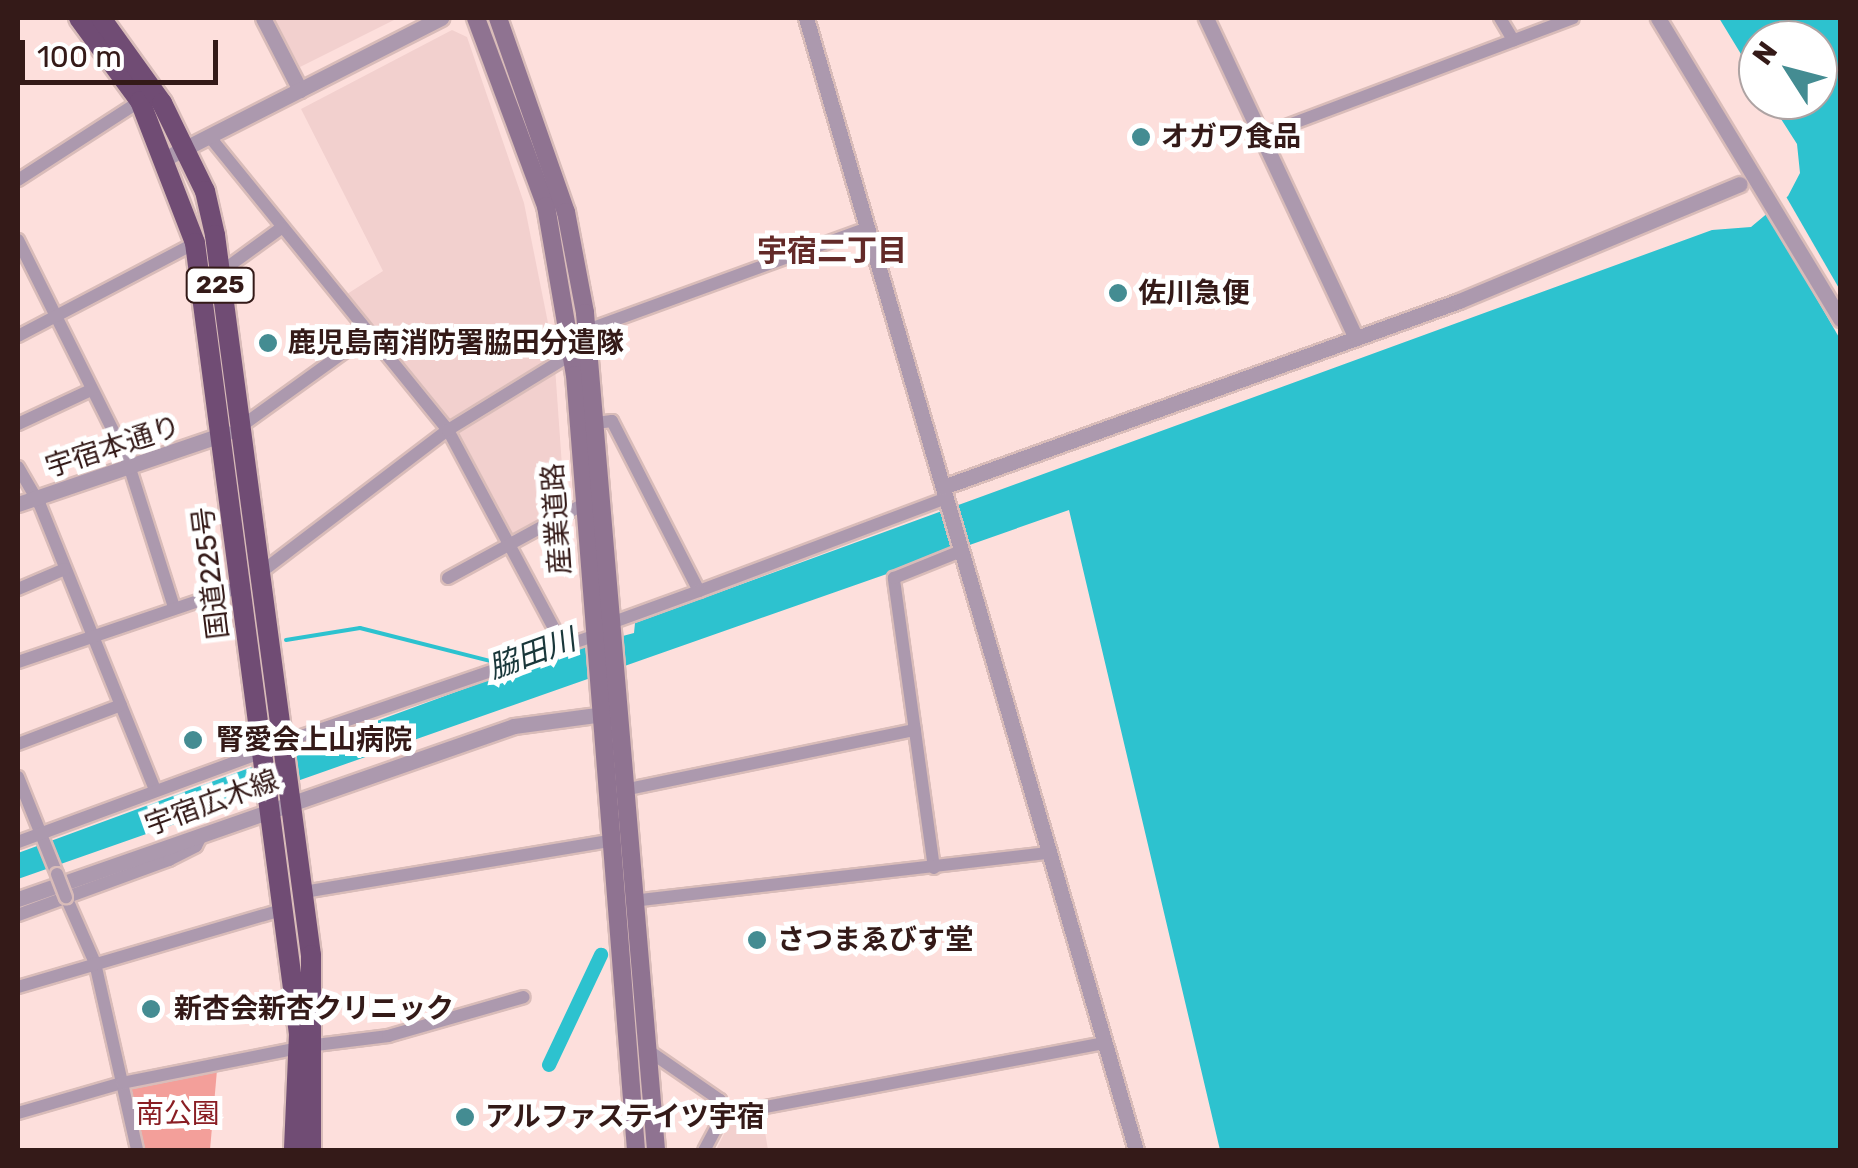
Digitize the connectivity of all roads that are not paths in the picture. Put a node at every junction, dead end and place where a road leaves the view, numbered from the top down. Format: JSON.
{"nodes":[{"id":1,"x":79,"y":18,"type":"edge"},
{"id":2,"x":102,"y":18,"type":"edge"},
{"id":3,"x":263,"y":18,"type":"edge"},
{"id":4,"x":442,"y":18,"type":"edge"},
{"id":5,"x":476,"y":18,"type":"edge"},
{"id":6,"x":498,"y":18,"type":"edge"},
{"id":7,"x":806,"y":18,"type":"edge"},
{"id":8,"x":1206,"y":18,"type":"edge"},
{"id":9,"x":1500,"y":18,"type":"edge"},
{"id":10,"x":1573,"y":18,"type":"edge"},
{"id":11,"x":1658,"y":18,"type":"edge"},
{"id":12,"x":1513,"y":40,"type":"junction"},
{"id":13,"x":300,"y":90,"type":"junction"},
{"id":14,"x":140,"y":102,"type":"junction"},
{"id":15,"x":1262,"y":135,"type":"junction"},
{"id":16,"x":209,"y":136,"type":"junction"},
{"id":17,"x":176,"y":153,"type":"junction"},
{"id":18,"x":18,"y":180,"type":"edge"},
{"id":19,"x":1740,"y":184,"type":"dead end"},
{"id":20,"x":281,"y":228,"type":"junction"},
{"id":21,"x":868,"y":228,"type":"junction"},
{"id":22,"x":18,"y":240,"type":"edge"},
{"id":23,"x":195,"y":243,"type":"junction"},
{"id":24,"x":218,"y":274,"type":"junction"},
{"id":25,"x":53,"y":316,"type":"junction"},
{"id":26,"x":1840,"y":319,"type":"edge"},
{"id":27,"x":587,"y":330,"type":"junction"},
{"id":28,"x":368,"y":334,"type":"junction"},
{"id":29,"x":18,"y":336,"type":"edge"},
{"id":30,"x":1355,"y":336,"type":"junction"},
{"id":31,"x":572,"y":354,"type":"junction"},
{"id":32,"x":92,"y":390,"type":"junction"},
{"id":33,"x":596,"y":423,"type":"junction"},
{"id":34,"x":18,"y":424,"type":"edge"},
{"id":35,"x":243,"y":425,"type":"junction"},
{"id":36,"x":448,"y":430,"type":"junction"},
{"id":37,"x":222,"y":434,"type":"junction"},
{"id":38,"x":18,"y":467,"type":"edge"},
{"id":39,"x":130,"y":468,"type":"junction"},
{"id":40,"x":946,"y":497,"type":"junction"},
{"id":41,"x":36,"y":498,"type":"junction"},
{"id":42,"x":18,"y":504,"type":"edge"},
{"id":43,"x":582,"y":505,"type":"junction"},
{"id":44,"x":509,"y":544,"type":"junction"},
{"id":45,"x":961,"y":548,"type":"junction"},
{"id":46,"x":66,"y":569,"type":"junction"},
{"id":47,"x":260,"y":574,"type":"junction"},
{"id":48,"x":448,"y":578,"type":"dead end"},
{"id":49,"x":239,"y":587,"type":"junction"},
{"id":50,"x":18,"y":589,"type":"edge"},
{"id":51,"x":699,"y":591,"type":"junction"},
{"id":52,"x":174,"y":607,"type":"junction"},
{"id":53,"x":603,"y":632,"type":"junction"},
{"id":54,"x":92,"y":635,"type":"junction"},
{"id":55,"x":563,"y":645,"type":"junction"},
{"id":56,"x":18,"y":662,"type":"edge"},
{"id":57,"x":121,"y":705,"type":"junction"},
{"id":58,"x":608,"y":713,"type":"junction"},
{"id":59,"x":915,"y":730,"type":"junction"},
{"id":60,"x":18,"y":744,"type":"edge"},
{"id":61,"x":272,"y":751,"type":"junction"},
{"id":62,"x":18,"y":781,"type":"edge"},
{"id":63,"x":155,"y":789,"type":"junction"},
{"id":64,"x":624,"y":790,"type":"junction"},
{"id":65,"x":278,"y":799,"type":"junction"},
{"id":66,"x":202,"y":834,"type":"junction"},
{"id":67,"x":42,"y":837,"type":"junction"},
{"id":68,"x":609,"y":841,"type":"junction"},
{"id":69,"x":18,"y":842,"type":"edge"},
{"id":70,"x":1048,"y":853,"type":"junction"},
{"id":71,"x":934,"y":868,"type":"junction"},
{"id":72,"x":304,"y":892,"type":"junction"},
{"id":73,"x":66,"y":897,"type":"junction"},
{"id":74,"x":18,"y":898,"type":"edge"},
{"id":75,"x":632,"y":901,"type":"junction"},
{"id":76,"x":284,"y":909,"type":"junction"},
{"id":77,"x":18,"y":914,"type":"edge"},
{"id":78,"x":95,"y":963,"type":"junction"},
{"id":79,"x":18,"y":987,"type":"edge"},
{"id":80,"x":524,"y":997,"type":"dead end"},
{"id":81,"x":1104,"y":1043,"type":"junction"},
{"id":82,"x":308,"y":1046,"type":"junction"},
{"id":83,"x":646,"y":1049,"type":"junction"},
{"id":84,"x":122,"y":1083,"type":"junction"},
{"id":85,"x":18,"y":1113,"type":"edge"},
{"id":86,"x":723,"y":1114,"type":"junction"},
{"id":87,"x":137,"y":1150,"type":"edge"},
{"id":88,"x":294,"y":1150,"type":"edge"},
{"id":89,"x":311,"y":1150,"type":"edge"},
{"id":90,"x":636,"y":1150,"type":"edge"},
{"id":91,"x":656,"y":1150,"type":"edge"},
{"id":92,"x":704,"y":1150,"type":"edge"},
{"id":93,"x":1136,"y":1150,"type":"edge"}],
"edges":[{"from":1,"to":14,"type":"highway","name":"国道225号","number":"225"},
{"from":2,"to":17,"type":"highway","name":"国道225号","number":"225"},
{"from":3,"to":13,"type":"street"},
{"from":4,"to":13,"type":"street"},
{"from":5,"to":31,"type":"main road","name":"産業道路"},
{"from":6,"to":27,"type":"main road","name":"産業道路"},
{"from":7,"to":21,"type":"street"},
{"from":8,"to":15,"type":"street"},
{"from":9,"to":12,"type":"street"},
{"from":10,"to":12,"type":"street"},
{"from":11,"to":26,"type":"street"},
{"from":12,"to":15,"type":"street"},
{"from":13,"to":16,"type":"street"},
{"from":14,"to":17,"type":"highway","name":"国道225号","number":"225"},
{"from":14,"to":18,"type":"street"},
{"from":15,"to":30,"type":"street"},
{"from":16,"to":17,"type":"street"},
{"from":16,"to":20,"type":"street"},
{"from":17,"to":23,"type":"highway","name":"国道225号","number":"225"},
{"from":17,"to":24,"type":"highway","name":"国道225号","number":"225"},
{"from":19,"to":30,"type":"street"},
{"from":20,"to":24,"type":"street"},
{"from":20,"to":28,"type":"street"},
{"from":21,"to":27,"type":"street"},
{"from":21,"to":40,"type":"street"},
{"from":22,"to":25,"type":"street"},
{"from":23,"to":25,"type":"street"},
{"from":23,"to":37,"type":"highway","name":"国道225号","number":"225"},
{"from":24,"to":35,"type":"highway","name":"国道225号","number":"225"},
{"from":25,"to":29,"type":"street"},
{"from":25,"to":32,"type":"street"},
{"from":27,"to":33,"type":"main road","name":"産業道路"},
{"from":28,"to":35,"type":"street"},
{"from":28,"to":36,"type":"street"},
{"from":30,"to":40,"type":"street"},
{"from":31,"to":36,"type":"street"},
{"from":31,"to":43,"type":"main road","name":"産業道路"},
{"from":32,"to":34,"type":"street"},
{"from":32,"to":39,"type":"street"},
{"from":33,"to":51,"type":"street"},
{"from":33,"to":53,"type":"main road","name":"産業道路"},
{"from":35,"to":37,"type":"street","name":"宇宿本通り"},
{"from":35,"to":47,"type":"highway","name":"国道225号","number":"225"},
{"from":36,"to":44,"type":"street"},
{"from":36,"to":47,"type":"street"},
{"from":37,"to":39,"type":"street","name":"宇宿本通り"},
{"from":37,"to":49,"type":"highway","name":"国道225号","number":"225"},
{"from":38,"to":41,"type":"street"},
{"from":39,"to":41,"type":"street","name":"宇宿本通り"},
{"from":39,"to":52,"type":"street"},
{"from":40,"to":45,"type":"street"},
{"from":40,"to":51,"type":"street"},
{"from":41,"to":42,"type":"street","name":"宇宿本通り"},
{"from":41,"to":46,"type":"street"},
{"from":43,"to":44,"type":"street"},
{"from":43,"to":53,"type":"main road","name":"産業道路"},
{"from":44,"to":48,"type":"street"},
{"from":44,"to":55,"type":"street"},
{"from":45,"to":59,"type":"street"},
{"from":45,"to":70,"type":"street"},
{"from":46,"to":50,"type":"street"},
{"from":46,"to":54,"type":"street"},
{"from":47,"to":61,"type":"highway","name":"国道225号","number":"225"},
{"from":49,"to":52,"type":"street"},
{"from":49,"to":61,"type":"highway","name":"国道225号","number":"225"},
{"from":51,"to":53,"type":"street"},
{"from":52,"to":54,"type":"street"},
{"from":53,"to":55,"type":"street"},
{"from":53,"to":58,"type":"main road","name":"産業道路"},
{"from":53,"to":58,"type":"main road","name":"産業道路"},
{"from":54,"to":56,"type":"street"},
{"from":54,"to":57,"type":"street"},
{"from":55,"to":61,"type":"street"},
{"from":57,"to":60,"type":"street"},
{"from":57,"to":63,"type":"street"},
{"from":58,"to":64,"type":"main road","name":"産業道路"},
{"from":58,"to":65,"type":"street","name":"宇宿広木線"},
{"from":58,"to":68,"type":"main road","name":"産業道路"},
{"from":59,"to":64,"type":"street"},
{"from":59,"to":71,"type":"street"},
{"from":61,"to":63,"type":"street"},
{"from":61,"to":65,"type":"highway","name":"国道225号","number":"225"},
{"from":62,"to":67,"type":"street"},
{"from":63,"to":67,"type":"street"},
{"from":64,"to":75,"type":"main road","name":"産業道路"},
{"from":65,"to":66,"type":"street","name":"宇宿広木線"},
{"from":65,"to":72,"type":"highway","name":"国道225号","number":"225"},
{"from":65,"to":76,"type":"highway","name":"国道225号","number":"225"},
{"from":66,"to":73,"type":"street"},
{"from":66,"to":74,"type":"street","name":"宇宿広木線"},
{"from":67,"to":69,"type":"street"},
{"from":67,"to":73,"type":"street","bridge":true},
{"from":68,"to":72,"type":"street"},
{"from":68,"to":90,"type":"main road","name":"産業道路"},
{"from":70,"to":71,"type":"street"},
{"from":70,"to":81,"type":"street"},
{"from":71,"to":75,"type":"street"},
{"from":72,"to":82,"type":"highway","name":"国道225号","number":"225"},
{"from":73,"to":77,"type":"street"},
{"from":73,"to":78,"type":"street"},
{"from":75,"to":83,"type":"main road","name":"産業道路"},
{"from":76,"to":78,"type":"street"},
{"from":76,"to":82,"type":"highway","name":"国道225号","number":"225"},
{"from":78,"to":79,"type":"street"},
{"from":78,"to":84,"type":"street"},
{"from":80,"to":82,"type":"street"},
{"from":81,"to":86,"type":"street"},
{"from":81,"to":93,"type":"street"},
{"from":82,"to":84,"type":"street"},
{"from":82,"to":88,"type":"highway","name":"国道225号","number":"225"},
{"from":82,"to":89,"type":"highway","name":"国道225号","number":"225"},
{"from":83,"to":86,"type":"street"},
{"from":83,"to":91,"type":"main road","name":"産業道路"},
{"from":84,"to":85,"type":"street"},
{"from":84,"to":87,"type":"street"},
{"from":86,"to":92,"type":"street"}]}
